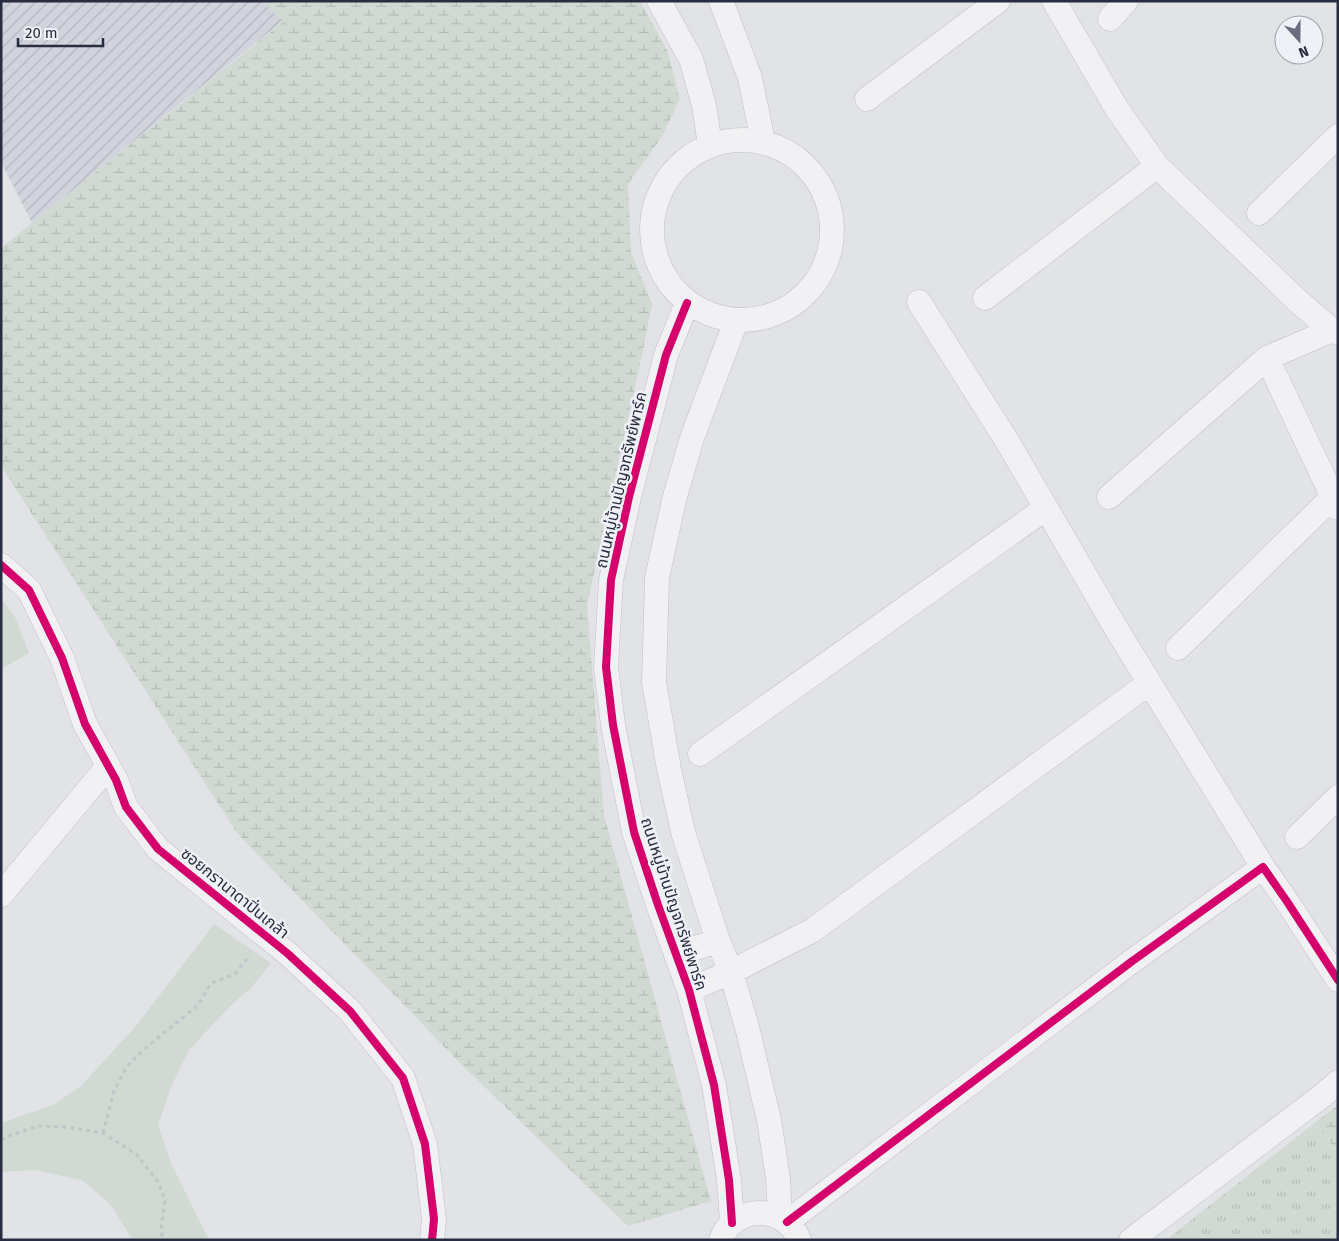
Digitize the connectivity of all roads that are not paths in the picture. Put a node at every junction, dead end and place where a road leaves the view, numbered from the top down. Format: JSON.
{"nodes":[{"id":1,"x":659,"y":1,"type":"edge"},
{"id":2,"x":721,"y":1,"type":"edge"},
{"id":3,"x":998,"y":1,"type":"edge"},
{"id":4,"x":1054,"y":1,"type":"edge"},
{"id":5,"x":1126,"y":1,"type":"edge"},
{"id":6,"x":1110,"y":19,"type":"dead end"},
{"id":7,"x":867,"y":99,"type":"dead end"},
{"id":8,"x":1338,"y":136,"type":"edge"},
{"id":9,"x":763,"y":141,"type":"junction"},
{"id":10,"x":710,"y":145,"type":"junction"},
{"id":11,"x":1157,"y":166,"type":"junction"},
{"id":12,"x":1259,"y":213,"type":"dead end"},
{"id":13,"x":985,"y":298,"type":"dead end"},
{"id":14,"x":919,"y":302,"type":"dead end"},
{"id":15,"x":687,"y":303,"type":"junction"},
{"id":16,"x":736,"y":321,"type":"junction"},
{"id":17,"x":1335,"y":332,"type":"edge"},
{"id":18,"x":1267,"y":358,"type":"junction"},
{"id":19,"x":1109,"y":497,"type":"dead end"},
{"id":20,"x":1336,"y":499,"type":"edge"},
{"id":21,"x":1046,"y":508,"type":"junction"},
{"id":22,"x":1,"y":565,"type":"edge"},
{"id":23,"x":1178,"y":648,"type":"dead end"},
{"id":24,"x":1149,"y":682,"type":"junction"},
{"id":25,"x":700,"y":754,"type":"dead end"},
{"id":26,"x":108,"y":766,"type":"junction"},
{"id":27,"x":1338,"y":797,"type":"edge"},
{"id":28,"x":1297,"y":837,"type":"dead end"},
{"id":29,"x":1263,"y":867,"type":"junction"},
{"id":30,"x":1,"y":895,"type":"edge"},
{"id":31,"x":718,"y":941,"type":"junction"},
{"id":32,"x":676,"y":954,"type":"junction"},
{"id":33,"x":731,"y":972,"type":"junction"},
{"id":34,"x":1338,"y":980,"type":"edge"},
{"id":35,"x":689,"y":990,"type":"junction"},
{"id":36,"x":1338,"y":1082,"type":"edge"},
{"id":37,"x":789,"y":1226,"type":"edge"},
{"id":38,"x":726,"y":1231,"type":"edge"},
{"id":39,"x":432,"y":1240,"type":"edge"},
{"id":40,"x":1131,"y":1240,"type":"edge"}],
"edges":[{"from":1,"to":10,"type":"street"},
{"from":2,"to":9,"type":"street"},
{"from":3,"to":7,"type":"street"},
{"from":4,"to":11,"type":"street"},
{"from":5,"to":6,"type":"street"},
{"from":8,"to":12,"type":"street"},
{"from":9,"to":10,"type":"street"},
{"from":9,"to":16,"type":"street"},
{"from":10,"to":15,"type":"street"},
{"from":11,"to":13,"type":"street"},
{"from":11,"to":17,"type":"street"},
{"from":14,"to":21,"type":"street"},
{"from":15,"to":16,"type":"street"},
{"from":15,"to":32,"type":"street","name":"ถนนหมู่บ้านปัญจทรัพย์พาร์ค"},
{"from":16,"to":31,"type":"street","name":"ถนนหมู่บ้านปัญจทรัพย์พาร์ค"},
{"from":17,"to":18,"type":"street"},
{"from":18,"to":19,"type":"street"},
{"from":18,"to":20,"type":"street"},
{"from":20,"to":23,"type":"street"},
{"from":21,"to":24,"type":"street"},
{"from":21,"to":25,"type":"street"},
{"from":22,"to":26,"type":"street","name":"ซอยกรานาดาปิ่นเกล้า"},
{"from":24,"to":29,"type":"street"},
{"from":24,"to":33,"type":"street"},
{"from":26,"to":30,"type":"street"},
{"from":26,"to":39,"type":"street","name":"ซอยกรานาดาปิ่นเกล้า"},
{"from":27,"to":28,"type":"street"},
{"from":29,"to":34,"type":"street"},
{"from":29,"to":37,"type":"street"},
{"from":31,"to":32,"type":"street"},
{"from":31,"to":33,"type":"street","name":"ถนนหมู่บ้านปัญจทรัพย์พาร์ค"},
{"from":32,"to":35,"type":"street","name":"ถนนหมู่บ้านปัญจทรัพย์พาร์ค"},
{"from":33,"to":35,"type":"street"},
{"from":33,"to":37,"type":"street","name":"ถนนหมู่บ้านปัญจทรัพย์พาร์ค"},
{"from":35,"to":38,"type":"street","name":"ถนนหมู่บ้านปัญจทรัพย์พาร์ค"},
{"from":36,"to":40,"type":"street"},
{"from":37,"to":38,"type":"street","name":"ถนนหมู่บ้านปัญจทรัพย์พาร์ค"}]}
